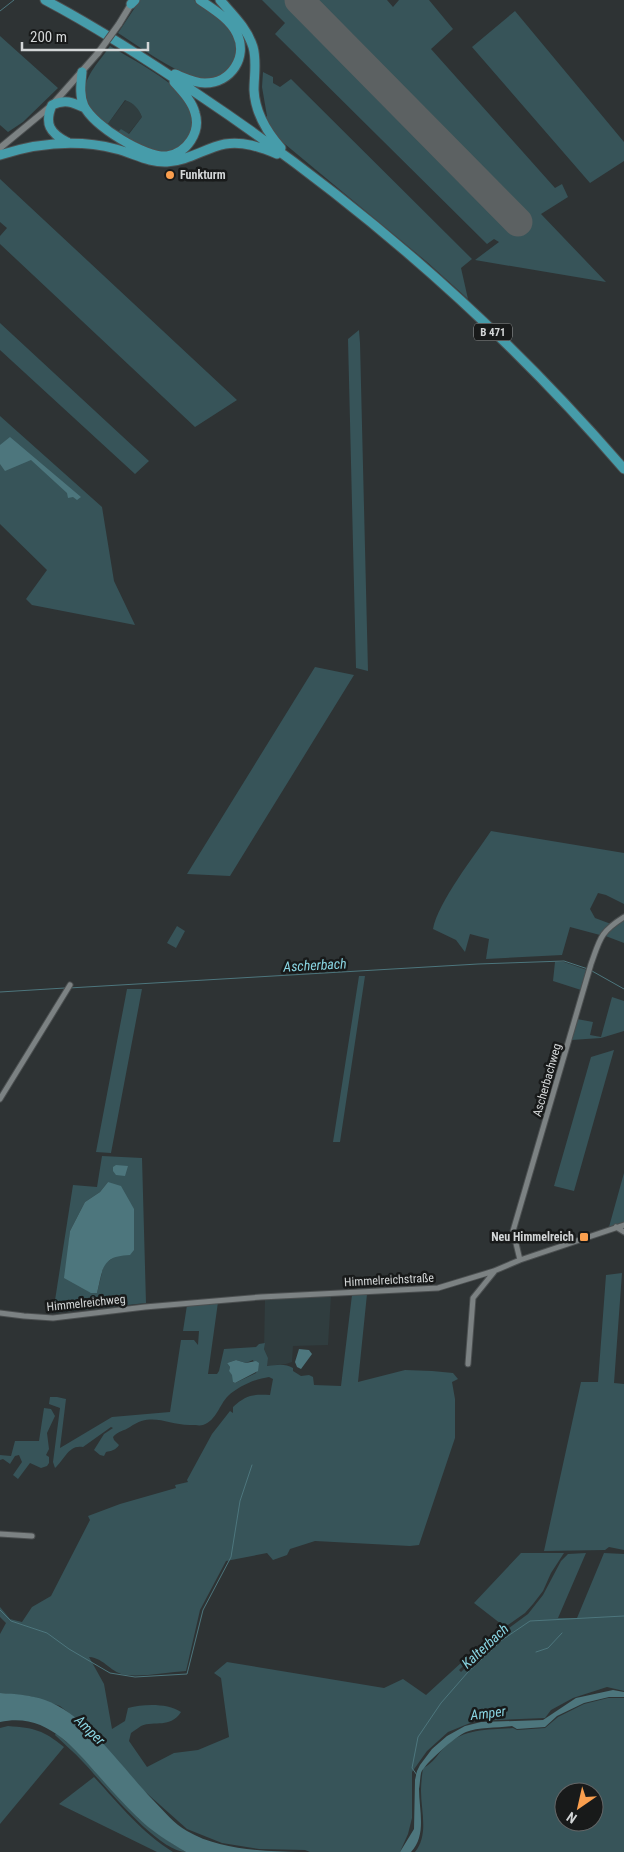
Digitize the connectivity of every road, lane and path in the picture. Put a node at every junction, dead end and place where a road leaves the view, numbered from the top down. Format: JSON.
{"nodes":[{"id":1,"x":45,"y":0,"type":"edge"},
{"id":2,"x":200,"y":0,"type":"edge"},
{"id":3,"x":220,"y":0,"type":"edge"},
{"id":4,"x":133,"y":1,"type":"edge"},
{"id":5,"x":159,"y":68,"type":"junction"},
{"id":6,"x":82,"y":72,"type":"junction"},
{"id":7,"x":52,"y":106,"type":"junction"},
{"id":8,"x":85,"y":108,"type":"junction"},
{"id":9,"x":68,"y":143,"type":"junction"},
{"id":10,"x":0,"y":148,"type":"edge"},
{"id":11,"x":0,"y":156,"type":"edge"},
{"id":12,"x":291,"y":160,"type":"junction"},
{"id":13,"x":624,"y":469,"type":"edge"},
{"id":14,"x":624,"y":917,"type":"edge"},
{"id":15,"x":68,"y":988,"type":"dead end"},
{"id":16,"x":0,"y":1099,"type":"edge"},
{"id":17,"x":624,"y":1225,"type":"edge"},
{"id":18,"x":616,"y":1228,"type":"junction"},
{"id":19,"x":624,"y":1232,"type":"edge"},
{"id":20,"x":520,"y":1260,"type":"junction"},
{"id":21,"x":494,"y":1271,"type":"junction"},
{"id":22,"x":145,"y":1307,"type":"joint"},
{"id":23,"x":0,"y":1313,"type":"edge"},
{"id":24,"x":468,"y":1364,"type":"dead end"},
{"id":25,"x":0,"y":1534,"type":"edge"},
{"id":26,"x":32,"y":1536,"type":"dead end"}],
"edges":[{"from":1,"to":5,"type":"highway","number":"B 471"},
{"from":2,"to":5,"type":"highway"},
{"from":3,"to":12,"type":"highway"},
{"from":4,"to":6,"type":"street","bridge":true},
{"from":5,"to":8,"type":"highway"},
{"from":5,"to":12,"type":"highway","number":"B 471"},
{"from":6,"to":7,"type":"street"},
{"from":6,"to":8,"type":"highway"},
{"from":7,"to":8,"type":"highway"},
{"from":7,"to":9,"type":"highway"},
{"from":7,"to":10,"type":"street"},
{"from":9,"to":11,"type":"highway"},
{"from":9,"to":12,"type":"highway"},
{"from":12,"to":13,"type":"highway","number":"B 471"},
{"from":14,"to":20,"type":"street","name":"Ascherbachweg"},
{"from":15,"to":16,"type":"street"},
{"from":17,"to":18,"type":"street","name":"Himmelreichstraße"},
{"from":18,"to":19,"type":"street"},
{"from":18,"to":20,"type":"street","name":"Himmelreichstraße"},
{"from":20,"to":21,"type":"street","name":"Himmelreichstraße"},
{"from":21,"to":22,"type":"street","name":"Himmelreichstraße"},
{"from":21,"to":24,"type":"street"},
{"from":22,"to":23,"type":"street","name":"Himmelreichweg"},
{"from":25,"to":26,"type":"street"}]}
